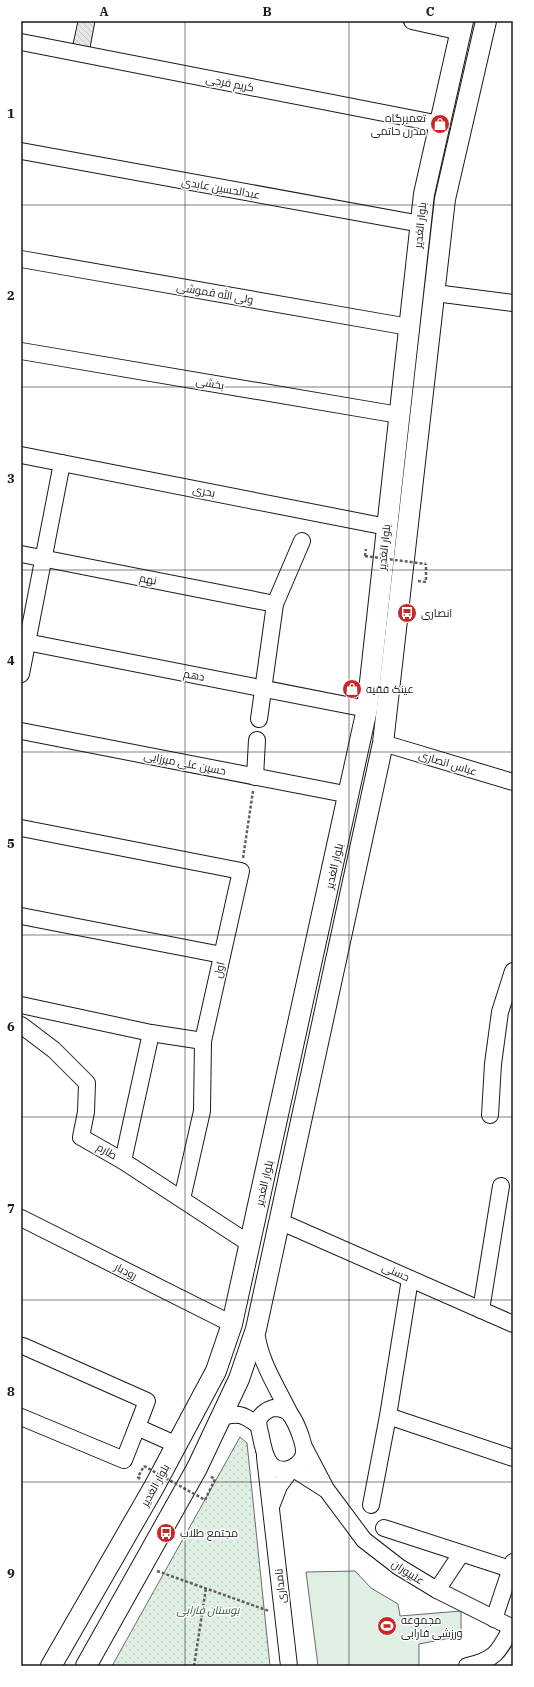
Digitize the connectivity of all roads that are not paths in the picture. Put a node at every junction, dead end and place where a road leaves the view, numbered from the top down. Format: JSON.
{"nodes":[{"id":1,"x":412,"y":21,"type":"edge"},
{"id":2,"x":486,"y":21,"type":"edge"},
{"id":3,"x":462,"y":26,"type":"edge"},
{"id":4,"x":21,"y":42,"type":"edge"},
{"id":5,"x":440,"y":124,"type":"junction"},
{"id":6,"x":21,"y":152,"type":"edge"},
{"id":7,"x":421,"y":224,"type":"junction"},
{"id":8,"x":21,"y":259,"type":"edge"},
{"id":9,"x":436,"y":293,"type":"junction"},
{"id":10,"x":513,"y":303,"type":"edge"},
{"id":11,"x":409,"y":327,"type":"junction"},
{"id":12,"x":21,"y":351,"type":"edge"},
{"id":13,"x":399,"y":415,"type":"junction"},
{"id":14,"x":21,"y":455,"type":"edge"},
{"id":15,"x":62,"y":463,"type":"junction"},
{"id":16,"x":387,"y":526,"type":"junction"},
{"id":17,"x":302,"y":541,"type":"dead end"},
{"id":18,"x":21,"y":554,"type":"edge"},
{"id":19,"x":44,"y":558,"type":"junction"},
{"id":20,"x":275,"y":604,"type":"junction"},
{"id":21,"x":24,"y":642,"type":"edge"},
{"id":22,"x":21,"y":674,"type":"edge"},
{"id":23,"x":263,"y":688,"type":"junction"},
{"id":24,"x":367,"y":709,"type":"junction"},
{"id":25,"x":259,"y":719,"type":"dead end"},
{"id":26,"x":21,"y":731,"type":"edge"},
{"id":27,"x":257,"y":740,"type":"dead end"},
{"id":28,"x":383,"y":743,"type":"junction"},
{"id":29,"x":255,"y":777,"type":"junction"},
{"id":30,"x":513,"y":782,"type":"edge"},
{"id":31,"x":350,"y":795,"type":"junction"},
{"id":32,"x":21,"y":828,"type":"edge"},
{"id":33,"x":21,"y":916,"type":"edge"},
{"id":34,"x":222,"y":955,"type":"junction"},
{"id":35,"x":513,"y":971,"type":"edge"},
{"id":36,"x":21,"y":1006,"type":"edge"},
{"id":37,"x":21,"y":1025,"type":"edge"},
{"id":38,"x":151,"y":1032,"type":"junction"},
{"id":39,"x":203,"y":1041,"type":"junction"},
{"id":40,"x":490,"y":1115,"type":"dead end"},
{"id":41,"x":123,"y":1160,"type":"junction"},
{"id":42,"x":501,"y":1186,"type":"dead end"},
{"id":43,"x":182,"y":1199,"type":"junction"},
{"id":44,"x":21,"y":1218,"type":"edge"},
{"id":45,"x":279,"y":1221,"type":"junction"},
{"id":46,"x":250,"y":1244,"type":"junction"},
{"id":47,"x":410,"y":1279,"type":"junction"},
{"id":48,"x":481,"y":1310,"type":"junction"},
{"id":49,"x":232,"y":1324,"type":"junction"},
{"id":50,"x":513,"y":1324,"type":"edge"},
{"id":51,"x":256,"y":1329,"type":"junction"},
{"id":52,"x":24,"y":1346,"type":"dead end"},
{"id":53,"x":290,"y":1414,"type":"junction"},
{"id":54,"x":388,"y":1416,"type":"junction"},
{"id":55,"x":21,"y":1417,"type":"edge"},
{"id":56,"x":222,"y":1417,"type":"junction"},
{"id":57,"x":258,"y":1425,"type":"junction"},
{"id":58,"x":137,"y":1427,"type":"junction"},
{"id":59,"x":177,"y":1445,"type":"junction"},
{"id":60,"x":304,"y":1447,"type":"junction"},
{"id":61,"x":265,"y":1457,"type":"junction"},
{"id":62,"x":513,"y":1458,"type":"edge"},
{"id":63,"x":292,"y":1468,"type":"junction"},
{"id":64,"x":326,"y":1489,"type":"junction"},
{"id":65,"x":371,"y":1505,"type":"dead end"},
{"id":66,"x":271,"y":1506,"type":"junction"},
{"id":67,"x":384,"y":1528,"type":"dead end"},
{"id":68,"x":462,"y":1554,"type":"junction"},
{"id":69,"x":512,"y":1566,"type":"edge"},
{"id":70,"x":437,"y":1590,"type":"junction"},
{"id":71,"x":494,"y":1619,"type":"junction"},
{"id":72,"x":513,"y":1628,"type":"edge"},
{"id":73,"x":51,"y":1666,"type":"edge"},
{"id":74,"x":86,"y":1666,"type":"edge"},
{"id":75,"x":289,"y":1666,"type":"edge"},
{"id":76,"x":467,"y":1666,"type":"edge"}],
"edges":[{"from":1,"to":3,"type":"street"},
{"from":2,"to":9,"type":"main road","name":"بلوار الغدیر"},
{"from":3,"to":5,"type":"main road","name":"بلوار الغدیر"},
{"from":4,"to":5,"type":"street","name":"کریم فرجی"},
{"from":5,"to":7,"type":"main road","name":"بلوار الغدیر"},
{"from":6,"to":7,"type":"street","name":"عبدالحسین عابدی"},
{"from":7,"to":11,"type":"main road","name":"بلوار الغدیر"},
{"from":8,"to":11,"type":"street","name":"ولی الله قموشی"},
{"from":9,"to":10,"type":"street"},
{"from":9,"to":28,"type":"main road","name":"بلوار الغدیر"},
{"from":11,"to":13,"type":"main road","name":"بلوار الغدیر"},
{"from":12,"to":13,"type":"street","name":"بخشی"},
{"from":13,"to":16,"type":"main road","name":"بلوار الغدیر"},
{"from":14,"to":15,"type":"street","name":"بحری"},
{"from":15,"to":16,"type":"street","name":"بحری"},
{"from":15,"to":19,"type":"street"},
{"from":16,"to":24,"type":"main road","name":"بلوار الغدیر"},
{"from":17,"to":20,"type":"street"},
{"from":18,"to":19,"type":"street","name":"نهم"},
{"from":19,"to":20,"type":"street","name":"نهم"},
{"from":19,"to":21,"type":"street"},
{"from":20,"to":23,"type":"street"},
{"from":21,"to":22,"type":"street"},
{"from":21,"to":23,"type":"street","name":"دهم"},
{"from":23,"to":24,"type":"street","name":"دهم"},
{"from":23,"to":25,"type":"street"},
{"from":24,"to":31,"type":"main road","name":"بلوار الغدیر"},
{"from":26,"to":29,"type":"street","name":"حسین علی میرزایی"},
{"from":27,"to":29,"type":"street"},
{"from":28,"to":30,"type":"street","name":"عباس انصاری"},
{"from":28,"to":45,"type":"main road","name":"بلوار الغدیر"},
{"from":29,"to":31,"type":"street","name":"حسین علی میرزایی"},
{"from":31,"to":46,"type":"main road","name":"بلوار الغدیر"},
{"from":32,"to":34,"type":"street","name":"اول"},
{"from":33,"to":34,"type":"street"},
{"from":34,"to":39,"type":"street","name":"اول"},
{"from":35,"to":40,"type":"street"},
{"from":36,"to":38,"type":"street"},
{"from":37,"to":41,"type":"street","name":"طارم"},
{"from":38,"to":39,"type":"street"},
{"from":38,"to":41,"type":"street"},
{"from":39,"to":43,"type":"street","name":"اول"},
{"from":41,"to":43,"type":"street","name":"طارم"},
{"from":42,"to":48,"type":"street"},
{"from":43,"to":46,"type":"street","name":"طارم"},
{"from":44,"to":49,"type":"street","name":"رودبار"},
{"from":45,"to":47,"type":"street","name":"حسنی"},
{"from":45,"to":51,"type":"main road","name":"بلوار الغدیر"},
{"from":46,"to":49,"type":"main road","name":"بلوار الغدیر"},
{"from":47,"to":48,"type":"street","name":"حسنی"},
{"from":47,"to":54,"type":"street"},
{"from":48,"to":50,"type":"street","name":"حسنی"},
{"from":49,"to":59,"type":"main road","name":"بلوار الغدیر"},
{"from":51,"to":53,"type":"street"},
{"from":51,"to":56,"type":"main road","name":"بلوار الغدیر"},
{"from":52,"to":58,"type":"street"},
{"from":53,"to":57,"type":"street"},
{"from":53,"to":60,"type":"street"},
{"from":54,"to":62,"type":"street"},
{"from":54,"to":65,"type":"street"},
{"from":55,"to":58,"type":"street"},
{"from":56,"to":57,"type":"street"},
{"from":56,"to":74,"type":"main road","name":"بلوار الغدیر"},
{"from":57,"to":61,"type":"street"},
{"from":58,"to":59,"type":"street"},
{"from":59,"to":73,"type":"main road","name":"بلوار الغدیر"},
{"from":60,"to":63,"type":"street"},
{"from":60,"to":64,"type":"street"},
{"from":61,"to":63,"type":"street"},
{"from":61,"to":66,"type":"street","name":"نامداری"},
{"from":63,"to":64,"type":"street"},
{"from":63,"to":66,"type":"street"},
{"from":64,"to":70,"type":"street","name":"علیپوران"},
{"from":66,"to":75,"type":"street","name":"نامداری"},
{"from":67,"to":68,"type":"street"},
{"from":68,"to":69,"type":"street"},
{"from":68,"to":70,"type":"street"},
{"from":69,"to":71,"type":"street"},
{"from":70,"to":71,"type":"street","name":"علیپوران"},
{"from":71,"to":72,"type":"street","name":"علیپوران"},
{"from":72,"to":76,"type":"street"}]}
